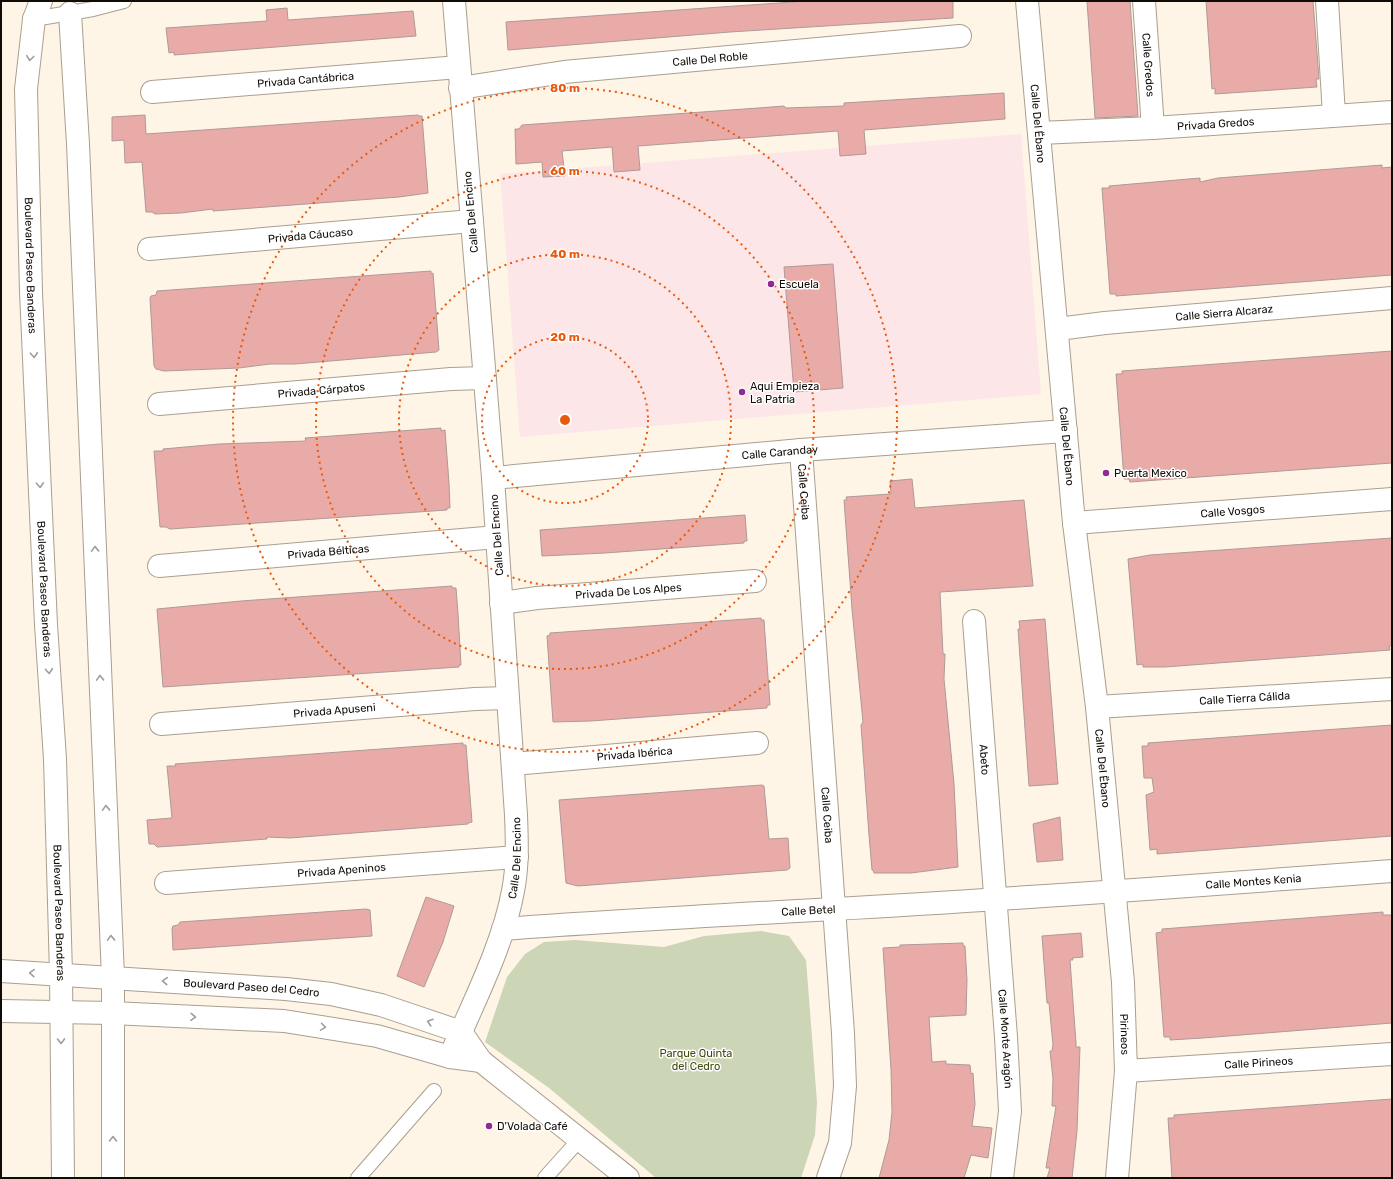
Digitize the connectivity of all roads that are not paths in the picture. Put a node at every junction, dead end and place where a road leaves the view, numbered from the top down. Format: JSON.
{"nodes":[{"id":1,"x":124,"y":1,"type":"edge"},
{"id":2,"x":454,"y":1,"type":"edge"},
{"id":3,"x":1027,"y":1,"type":"edge"},
{"id":4,"x":1144,"y":1,"type":"edge"},
{"id":5,"x":1327,"y":1,"type":"edge"},
{"id":6,"x":69,"y":7,"type":"edge"},
{"id":7,"x":38,"y":10,"type":"edge"},
{"id":8,"x":960,"y":36,"type":"dead end"},
{"id":9,"x":460,"y":77,"type":"junction"},
{"id":10,"x":152,"y":92,"type":"dead end"},
{"id":11,"x":1392,"y":112,"type":"edge"},
{"id":12,"x":1334,"y":115,"type":"junction"},
{"id":13,"x":1153,"y":128,"type":"junction"},
{"id":14,"x":1039,"y":133,"type":"junction"},
{"id":15,"x":472,"y":221,"type":"junction"},
{"id":16,"x":149,"y":249,"type":"dead end"},
{"id":17,"x":1392,"y":298,"type":"edge"},
{"id":18,"x":1058,"y":329,"type":"junction"},
{"id":19,"x":485,"y":378,"type":"junction"},
{"id":20,"x":159,"y":404,"type":"dead end"},
{"id":21,"x":1066,"y":431,"type":"junction"},
{"id":22,"x":801,"y":450,"type":"junction"},
{"id":23,"x":493,"y":478,"type":"junction"},
{"id":24,"x":1392,"y":499,"type":"edge"},
{"id":25,"x":1074,"y":523,"type":"junction"},
{"id":26,"x":497,"y":537,"type":"junction"},
{"id":27,"x":159,"y":566,"type":"dead end"},
{"id":28,"x":755,"y":581,"type":"dead end"},
{"id":29,"x":501,"y":603,"type":"junction"},
{"id":30,"x":974,"y":621,"type":"dead end"},
{"id":31,"x":1392,"y":689,"type":"edge"},
{"id":32,"x":508,"y":698,"type":"junction"},
{"id":33,"x":1098,"y":706,"type":"junction"},
{"id":34,"x":161,"y":724,"type":"dead end"},
{"id":35,"x":757,"y":743,"type":"dead end"},
{"id":36,"x":513,"y":764,"type":"junction"},
{"id":37,"x":517,"y":857,"type":"junction"},
{"id":38,"x":1392,"y":872,"type":"edge"},
{"id":39,"x":166,"y":883,"type":"dead end"},
{"id":40,"x":1114,"y":891,"type":"junction"},
{"id":41,"x":995,"y":898,"type":"junction"},
{"id":42,"x":834,"y":909,"type":"junction"},
{"id":43,"x":503,"y":929,"type":"junction"},
{"id":44,"x":1,"y":971,"type":"edge"},
{"id":45,"x":61,"y":974,"type":"junction"},
{"id":46,"x":113,"y":977,"type":"junction"},
{"id":47,"x":1,"y":1011,"type":"edge"},
{"id":48,"x":61,"y":1013,"type":"junction"},
{"id":49,"x":112,"y":1013,"type":"junction"},
{"id":50,"x":461,"y":1032,"type":"junction"},
{"id":51,"x":1392,"y":1054,"type":"edge"},
{"id":52,"x":450,"y":1057,"type":"junction"},
{"id":53,"x":481,"y":1060,"type":"junction"},
{"id":54,"x":1126,"y":1071,"type":"junction"},
{"id":55,"x":434,"y":1090,"type":"dead end"},
{"id":56,"x":579,"y":1140,"type":"junction"},
{"id":57,"x":63,"y":1178,"type":"edge"},
{"id":58,"x":113,"y":1178,"type":"edge"},
{"id":59,"x":358,"y":1178,"type":"edge"},
{"id":60,"x":545,"y":1178,"type":"edge"},
{"id":61,"x":628,"y":1178,"type":"edge"},
{"id":62,"x":828,"y":1178,"type":"edge"},
{"id":63,"x":1002,"y":1178,"type":"edge"},
{"id":64,"x":1117,"y":1178,"type":"edge"}],
"edges":[{"from":1,"to":6,"type":"lane"},
{"from":2,"to":9,"type":"street","name":"Calle Del Encino"},
{"from":3,"to":14,"type":"street","name":"Calle Del Ëbano"},
{"from":4,"to":13,"type":"street","name":"Calle Gredos"},
{"from":5,"to":12,"type":"street"},
{"from":6,"to":7,"type":"lane"},
{"from":46,"to":6,"type":"street","one_way":true},
{"from":7,"to":45,"type":"street","name":"Boulevard Paseo Banderas","one_way":true},
{"from":8,"to":9,"type":"street","name":"Calle Del Roble"},
{"from":9,"to":10,"type":"street","name":"Privada Cantábrica"},
{"from":9,"to":15,"type":"street","name":"Calle Del Encino"},
{"from":11,"to":12,"type":"street","name":"Privada Gredos"},
{"from":12,"to":13,"type":"street","name":"Privada Gredos"},
{"from":13,"to":14,"type":"street","name":"Privada Gredos"},
{"from":14,"to":18,"type":"street","name":"Calle Del Ëbano"},
{"from":15,"to":16,"type":"street","name":"Privada Cáucaso"},
{"from":15,"to":19,"type":"street","name":"Calle Del Encino"},
{"from":17,"to":18,"type":"street","name":"Calle Sierra Alcaraz"},
{"from":18,"to":21,"type":"street","name":"Calle Del Ëbano"},
{"from":19,"to":20,"type":"street","name":"Privada Cárpatos"},
{"from":19,"to":23,"type":"street","name":"Calle Del Encino"},
{"from":21,"to":22,"type":"street","name":"Calle Caranday"},
{"from":21,"to":25,"type":"street","name":"Calle Del Ëbano"},
{"from":22,"to":23,"type":"street","name":"Calle Caranday"},
{"from":22,"to":42,"type":"street","name":"Calle Ceiba"},
{"from":23,"to":26,"type":"street","name":"Calle Del Encino"},
{"from":24,"to":25,"type":"street","name":"Calle Vosgos"},
{"from":25,"to":33,"type":"street","name":"Calle Del Ëbano"},
{"from":26,"to":27,"type":"street","name":"Privada Bélticas"},
{"from":26,"to":29,"type":"street","name":"Calle Del Encino"},
{"from":28,"to":29,"type":"street","name":"Privada De Los Alpes"},
{"from":29,"to":32,"type":"street","name":"Calle Del Encino"},
{"from":30,"to":41,"type":"street","name":"Abeto"},
{"from":31,"to":33,"type":"street","name":"Calle Tierra Cálida"},
{"from":32,"to":34,"type":"street","name":"Privada Apuseni"},
{"from":32,"to":36,"type":"street","name":"Calle Del Encino"},
{"from":33,"to":40,"type":"street","name":"Calle Del Ëbano"},
{"from":35,"to":36,"type":"street","name":"Privada Ibérica"},
{"from":36,"to":37,"type":"street","name":"Calle Del Encino"},
{"from":37,"to":39,"type":"street","name":"Privada Apeninos"},
{"from":37,"to":43,"type":"street","name":"Calle Del Encino"},
{"from":38,"to":40,"type":"street","name":"Calle Montes Kenia"},
{"from":40,"to":41,"type":"street","name":"Calle Betel"},
{"from":40,"to":54,"type":"street","name":"Pirineos"},
{"from":41,"to":42,"type":"street","name":"Calle Betel"},
{"from":41,"to":63,"type":"street","name":"Calle Monte Aragón"},
{"from":42,"to":43,"type":"street","name":"Calle Betel"},
{"from":42,"to":62,"type":"street","name":"Calle Ceiba"},
{"from":43,"to":50,"type":"street","name":"Calle Del Encino"},
{"from":45,"to":44,"type":"street","name":"Boulevard Paseo del Cedro","one_way":true},
{"from":45,"to":46,"type":"street","name":"Boulevard Paseo del Cedro"},
{"from":45,"to":48,"type":"street","name":"Boulevard Paseo Banderas"},
{"from":46,"to":49,"type":"street"},
{"from":50,"to":46,"type":"street","name":"Boulevard Paseo del Cedro","one_way":true},
{"from":47,"to":48,"type":"street"},
{"from":48,"to":49,"type":"street"},
{"from":48,"to":57,"type":"street","name":"Boulevard Paseo Banderas","one_way":true},
{"from":49,"to":52,"type":"street","one_way":true},
{"from":58,"to":49,"type":"street","one_way":true},
{"from":50,"to":52,"type":"street","name":"Calle Del Encino"},
{"from":50,"to":53,"type":"street"},
{"from":51,"to":54,"type":"street","name":"Calle Pirineos"},
{"from":52,"to":53,"type":"street"},
{"from":53,"to":56,"type":"street"},
{"from":54,"to":64,"type":"street","name":"Pirineos"},
{"from":55,"to":59,"type":"lane"},
{"from":56,"to":60,"type":"lane"},
{"from":56,"to":61,"type":"street"}]}
